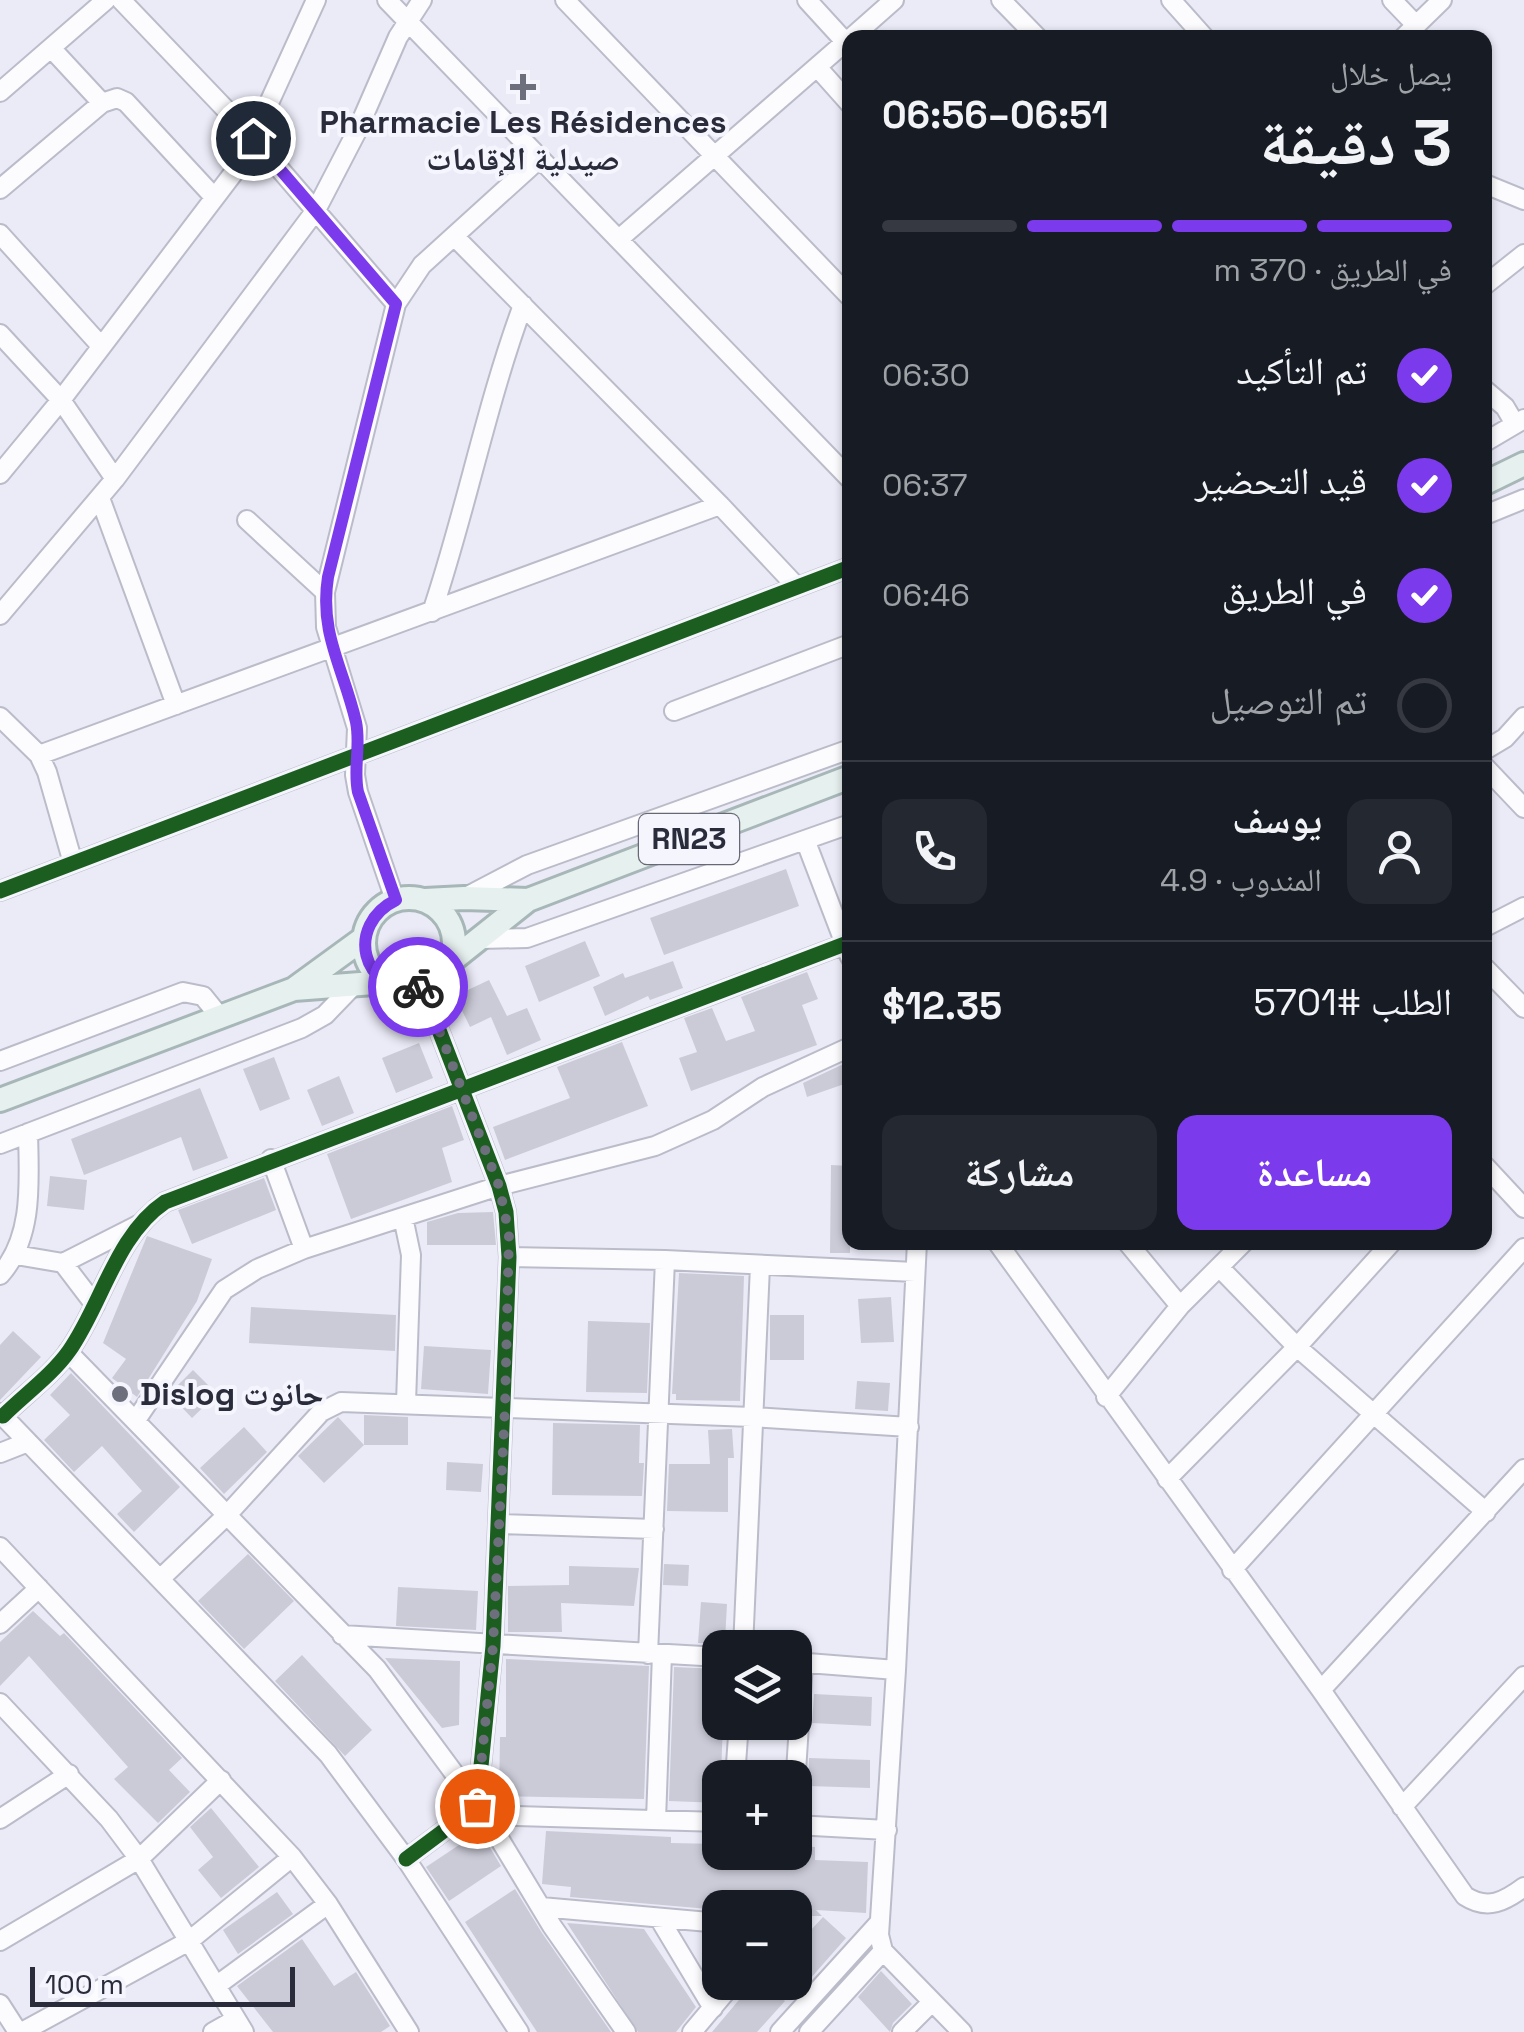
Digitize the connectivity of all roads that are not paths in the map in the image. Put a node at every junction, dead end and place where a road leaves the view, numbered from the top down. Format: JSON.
{"nodes":[{"id":1,"x":106,"y":0,"type":"edge"},
{"id":2,"x":121,"y":0,"type":"edge"},
{"id":3,"x":316,"y":0,"type":"edge"},
{"id":4,"x":387,"y":0,"type":"edge"},
{"id":5,"x":422,"y":0,"type":"edge"},
{"id":6,"x":565,"y":0,"type":"edge"},
{"id":7,"x":807,"y":0,"type":"edge"},
{"id":8,"x":894,"y":0,"type":"edge"},
{"id":9,"x":1001,"y":0,"type":"edge"},
{"id":10,"x":1170,"y":0,"type":"edge"},
{"id":11,"x":1392,"y":0,"type":"edge"},
{"id":12,"x":1442,"y":0,"type":"edge"},
{"id":13,"x":407,"y":20,"type":"junction"},
{"id":14,"x":861,"y":30,"type":"edge"},
{"id":15,"x":1030,"y":30,"type":"edge"},
{"id":16,"x":1198,"y":30,"type":"edge"},
{"id":17,"x":1409,"y":30,"type":"edge"},
{"id":18,"x":1411,"y":30,"type":"edge"},
{"id":19,"x":842,"y":34,"type":"edge"},
{"id":20,"x":842,"y":47,"type":"edge"},
{"id":21,"x":51,"y":48,"type":"junction"},
{"id":22,"x":816,"y":67,"type":"junction"},
{"id":23,"x":0,"y":92,"type":"edge"},
{"id":24,"x":842,"y":95,"type":"edge"},
{"id":25,"x":102,"y":103,"type":"junction"},
{"id":26,"x":253,"y":138,"type":"junction"},
{"id":27,"x":713,"y":157,"type":"junction"},
{"id":28,"x":540,"y":158,"type":"junction"},
{"id":29,"x":1492,"y":187,"type":"edge"},
{"id":30,"x":0,"y":189,"type":"edge"},
{"id":31,"x":214,"y":197,"type":"junction"},
{"id":32,"x":1524,"y":200,"type":"edge"},
{"id":33,"x":316,"y":210,"type":"junction"},
{"id":34,"x":0,"y":234,"type":"edge"},
{"id":35,"x":454,"y":236,"type":"junction"},
{"id":36,"x":619,"y":239,"type":"junction"},
{"id":37,"x":1524,"y":254,"type":"edge"},
{"id":38,"x":1492,"y":279,"type":"edge"},
{"id":39,"x":842,"y":289,"type":"edge"},
{"id":40,"x":396,"y":304,"type":"junction"},
{"id":41,"x":522,"y":305,"type":"junction"},
{"id":42,"x":542,"y":325,"type":"junction"},
{"id":43,"x":0,"y":334,"type":"edge"},
{"id":44,"x":510,"y":339,"type":"junction"},
{"id":45,"x":102,"y":346,"type":"junction"},
{"id":46,"x":1492,"y":396,"type":"edge"},
{"id":47,"x":62,"y":400,"type":"junction"},
{"id":48,"x":1520,"y":421,"type":"edge"},
{"id":49,"x":1492,"y":438,"type":"edge"},
{"id":50,"x":1524,"y":464,"type":"edge"},
{"id":51,"x":842,"y":471,"type":"edge"},
{"id":52,"x":0,"y":474,"type":"edge"},
{"id":53,"x":115,"y":479,"type":"junction"},
{"id":54,"x":1492,"y":480,"type":"edge"},
{"id":55,"x":100,"y":498,"type":"junction"},
{"id":56,"x":1524,"y":499,"type":"edge"},
{"id":57,"x":720,"y":505,"type":"junction"},
{"id":58,"x":1492,"y":512,"type":"edge"},
{"id":59,"x":247,"y":520,"type":"dead end"},
{"id":60,"x":842,"y":570,"type":"edge"},
{"id":61,"x":796,"y":586,"type":"junction"},
{"id":62,"x":326,"y":592,"type":"junction"},
{"id":63,"x":432,"y":612,"type":"junction"},
{"id":64,"x":0,"y":615,"type":"edge"},
{"id":65,"x":842,"y":647,"type":"edge"},
{"id":66,"x":332,"y":649,"type":"junction"},
{"id":67,"x":176,"y":706,"type":"junction"},
{"id":68,"x":674,"y":711,"type":"dead end"},
{"id":69,"x":0,"y":717,"type":"edge"},
{"id":70,"x":1521,"y":727,"type":"edge"},
{"id":71,"x":1492,"y":746,"type":"edge"},
{"id":72,"x":842,"y":752,"type":"edge"},
{"id":73,"x":39,"y":756,"type":"junction"},
{"id":74,"x":356,"y":757,"type":"junction"},
{"id":75,"x":1492,"y":774,"type":"edge"},
{"id":76,"x":842,"y":780,"type":"edge"},
{"id":77,"x":1524,"y":808,"type":"edge"},
{"id":78,"x":842,"y":827,"type":"edge"},
{"id":79,"x":806,"y":842,"type":"junction"},
{"id":80,"x":72,"y":864,"type":"junction"},
{"id":81,"x":0,"y":891,"type":"edge"},
{"id":82,"x":464,"y":898,"type":"junction"},
{"id":83,"x":396,"y":900,"type":"junction"},
{"id":84,"x":425,"y":900,"type":"junction"},
{"id":85,"x":528,"y":900,"type":"junction"},
{"id":86,"x":1524,"y":907,"type":"edge"},
{"id":87,"x":1492,"y":923,"type":"edge"},
{"id":88,"x":842,"y":933,"type":"edge"},
{"id":89,"x":364,"y":938,"type":"junction"},
{"id":90,"x":482,"y":939,"type":"junction"},
{"id":91,"x":842,"y":950,"type":"edge"},
{"id":92,"x":450,"y":962,"type":"junction"},
{"id":93,"x":1492,"y":975,"type":"edge"},
{"id":94,"x":388,"y":982,"type":"junction"},
{"id":95,"x":422,"y":986,"type":"junction"},
{"id":96,"x":352,"y":987,"type":"junction"},
{"id":97,"x":294,"y":989,"type":"junction"},
{"id":98,"x":1524,"y":1008,"type":"edge"},
{"id":99,"x":220,"y":1017,"type":"junction"},
{"id":100,"x":842,"y":1050,"type":"edge"},
{"id":101,"x":0,"y":1060,"type":"edge"},
{"id":102,"x":462,"y":1089,"type":"junction"},
{"id":103,"x":0,"y":1100,"type":"edge"},
{"id":104,"x":28,"y":1133,"type":"junction"},
{"id":105,"x":0,"y":1144,"type":"edge"},
{"id":106,"x":271,"y":1159,"type":"junction"},
{"id":107,"x":1492,"y":1174,"type":"edge"},
{"id":108,"x":499,"y":1186,"type":"junction"},
{"id":109,"x":1524,"y":1208,"type":"edge"},
{"id":110,"x":402,"y":1217,"type":"junction"},
{"id":111,"x":140,"y":1224,"type":"junction"},
{"id":112,"x":304,"y":1248,"type":"junction"},
{"id":113,"x":1524,"y":1248,"type":"edge"},
{"id":114,"x":916,"y":1250,"type":"edge"},
{"id":115,"x":1003,"y":1250,"type":"edge"},
{"id":116,"x":1134,"y":1250,"type":"edge"},
{"id":117,"x":1237,"y":1250,"type":"edge"},
{"id":118,"x":1385,"y":1250,"type":"edge"},
{"id":119,"x":16,"y":1256,"type":"junction"},
{"id":120,"x":510,"y":1256,"type":"junction"},
{"id":121,"x":665,"y":1260,"type":"junction"},
{"id":122,"x":62,"y":1262,"type":"junction"},
{"id":123,"x":760,"y":1266,"type":"junction"},
{"id":124,"x":1220,"y":1268,"type":"junction"},
{"id":125,"x":915,"y":1272,"type":"junction"},
{"id":126,"x":0,"y":1275,"type":"edge"},
{"id":127,"x":95,"y":1304,"type":"junction"},
{"id":128,"x":1180,"y":1306,"type":"junction"},
{"id":129,"x":1297,"y":1347,"type":"junction"},
{"id":130,"x":68,"y":1352,"type":"junction"},
{"id":131,"x":1106,"y":1397,"type":"junction"},
{"id":132,"x":406,"y":1403,"type":"junction"},
{"id":133,"x":505,"y":1408,"type":"junction"},
{"id":134,"x":660,"y":1414,"type":"junction"},
{"id":135,"x":1,"y":1415,"type":"edge"},
{"id":136,"x":1372,"y":1416,"type":"junction"},
{"id":137,"x":752,"y":1418,"type":"junction"},
{"id":138,"x":136,"y":1420,"type":"junction"},
{"id":139,"x":909,"y":1427,"type":"junction"},
{"id":140,"x":28,"y":1442,"type":"junction"},
{"id":141,"x":0,"y":1453,"type":"edge"},
{"id":142,"x":1524,"y":1469,"type":"edge"},
{"id":143,"x":1167,"y":1479,"type":"junction"},
{"id":144,"x":1486,"y":1512,"type":"junction"},
{"id":145,"x":227,"y":1515,"type":"junction"},
{"id":146,"x":499,"y":1524,"type":"junction"},
{"id":147,"x":654,"y":1529,"type":"junction"},
{"id":148,"x":0,"y":1547,"type":"edge"},
{"id":149,"x":1232,"y":1570,"type":"junction"},
{"id":150,"x":160,"y":1580,"type":"junction"},
{"id":151,"x":39,"y":1588,"type":"junction"},
{"id":152,"x":0,"y":1624,"type":"edge"},
{"id":153,"x":744,"y":1630,"type":"edge"},
{"id":154,"x":342,"y":1635,"type":"junction"},
{"id":155,"x":493,"y":1646,"type":"junction"},
{"id":156,"x":655,"y":1654,"type":"junction"},
{"id":157,"x":702,"y":1657,"type":"edge"},
{"id":158,"x":812,"y":1664,"type":"edge"},
{"id":159,"x":896,"y":1670,"type":"junction"},
{"id":160,"x":1524,"y":1676,"type":"edge"},
{"id":161,"x":1321,"y":1690,"type":"junction"},
{"id":162,"x":3,"y":1710,"type":"edge"},
{"id":163,"x":68,"y":1774,"type":"junction"},
{"id":164,"x":221,"y":1780,"type":"junction"},
{"id":165,"x":1402,"y":1806,"type":"junction"},
{"id":166,"x":481,"y":1810,"type":"junction"},
{"id":167,"x":0,"y":1819,"type":"edge"},
{"id":168,"x":656,"y":1820,"type":"junction"},
{"id":169,"x":702,"y":1821,"type":"edge"},
{"id":170,"x":812,"y":1826,"type":"edge"},
{"id":171,"x":887,"y":1830,"type":"junction"},
{"id":172,"x":292,"y":1856,"type":"junction"},
{"id":173,"x":139,"y":1859,"type":"junction"},
{"id":174,"x":406,"y":1859,"type":"junction"},
{"id":175,"x":1524,"y":1887,"type":"edge"},
{"id":176,"x":328,"y":1904,"type":"junction"},
{"id":177,"x":541,"y":1908,"type":"junction"},
{"id":178,"x":658,"y":1918,"type":"junction"},
{"id":179,"x":702,"y":1922,"type":"edge"},
{"id":180,"x":878,"y":1924,"type":"junction"},
{"id":181,"x":0,"y":1940,"type":"edge"},
{"id":182,"x":190,"y":1941,"type":"junction"},
{"id":183,"x":883,"y":1951,"type":"junction"},
{"id":184,"x":216,"y":1986,"type":"junction"},
{"id":185,"x":719,"y":2000,"type":"edge"},
{"id":186,"x":932,"y":2002,"type":"junction"},
{"id":187,"x":0,"y":2004,"type":"edge"},
{"id":188,"x":712,"y":2008,"type":"junction"},
{"id":189,"x":240,"y":2026,"type":"edge"},
{"id":190,"x":20,"y":2032,"type":"edge"},
{"id":191,"x":214,"y":2032,"type":"edge"},
{"id":192,"x":409,"y":2032,"type":"edge"},
{"id":193,"x":519,"y":2032,"type":"edge"},
{"id":194,"x":626,"y":2032,"type":"edge"},
{"id":195,"x":692,"y":2032,"type":"edge"},
{"id":196,"x":780,"y":2032,"type":"edge"},
{"id":197,"x":810,"y":2032,"type":"edge"},
{"id":198,"x":902,"y":2032,"type":"edge"},
{"id":199,"x":962,"y":2032,"type":"edge"}],
"edges":[{"from":1,"to":21,"type":"street"},
{"from":2,"to":26,"type":"street"},
{"from":3,"to":26,"type":"street"},
{"from":4,"to":13,"type":"street"},
{"from":5,"to":13,"type":"street"},
{"from":6,"to":27,"type":"street"},
{"from":7,"to":19,"type":"street"},
{"from":8,"to":14,"type":"street"},
{"from":9,"to":15,"type":"street"},
{"from":10,"to":16,"type":"street"},
{"from":11,"to":17,"type":"street"},
{"from":12,"to":18,"type":"street"},
{"from":13,"to":28,"type":"street"},
{"from":13,"to":33,"type":"street"},
{"from":20,"to":22,"type":"street"},
{"from":21,"to":23,"type":"street"},
{"from":21,"to":25,"type":"street"},
{"from":22,"to":24,"type":"street"},
{"from":22,"to":27,"type":"street"},
{"from":25,"to":30,"type":"street"},
{"from":25,"to":31,"type":"street"},
{"from":26,"to":31,"type":"street"},
{"from":26,"to":33,"type":"street"},
{"from":27,"to":36,"type":"street"},
{"from":27,"to":39,"type":"street"},
{"from":28,"to":35,"type":"street"},
{"from":28,"to":36,"type":"street"},
{"from":29,"to":32,"type":"street"},
{"from":31,"to":45,"type":"street"},
{"from":33,"to":40,"type":"street"},
{"from":33,"to":53,"type":"street"},
{"from":34,"to":45,"type":"street"},
{"from":35,"to":40,"type":"street"},
{"from":35,"to":41,"type":"street"},
{"from":36,"to":51,"type":"street"},
{"from":37,"to":38,"type":"street"},
{"from":40,"to":62,"type":"street"},
{"from":41,"to":42,"type":"street"},
{"from":41,"to":44,"type":"street"},
{"from":42,"to":44,"type":"street"},
{"from":42,"to":57,"type":"street"},
{"from":43,"to":47,"type":"street"},
{"from":44,"to":63,"type":"street"},
{"from":45,"to":47,"type":"street"},
{"from":46,"to":48,"type":"street"},
{"from":47,"to":52,"type":"street"},
{"from":47,"to":53,"type":"street"},
{"from":48,"to":49,"type":"street"},
{"from":50,"to":54,"type":"main road"},
{"from":53,"to":55,"type":"street"},
{"from":55,"to":64,"type":"street"},
{"from":55,"to":67,"type":"street"},
{"from":56,"to":58,"type":"street"},
{"from":57,"to":61,"type":"street"},
{"from":57,"to":63,"type":"street"},
{"from":59,"to":62,"type":"street"},
{"from":60,"to":61,"type":"street"},
{"from":61,"to":74,"type":"street"},
{"from":62,"to":66,"type":"street"},
{"from":63,"to":66,"type":"street"},
{"from":65,"to":68,"type":"street"},
{"from":66,"to":67,"type":"street"},
{"from":66,"to":74,"type":"street"},
{"from":67,"to":73,"type":"street"},
{"from":69,"to":73,"type":"street"},
{"from":70,"to":71,"type":"street"},
{"from":72,"to":82,"type":"street"},
{"from":73,"to":80,"type":"street"},
{"from":74,"to":80,"type":"street"},
{"from":74,"to":83,"type":"street"},
{"from":75,"to":77,"type":"street"},
{"from":76,"to":85,"type":"main road","number":"RN23"},
{"from":78,"to":79,"type":"street"},
{"from":79,"to":88,"type":"street"},
{"from":79,"to":90,"type":"street"},
{"from":80,"to":81,"type":"street"},
{"from":82,"to":84,"type":"main road","number":"RN23"},
{"from":82,"to":85,"type":"main road","number":"RN23"},
{"from":83,"to":84,"type":"main road","number":"RN23"},
{"from":83,"to":89,"type":"main road"},
{"from":84,"to":92,"type":"main road"},
{"from":85,"to":90,"type":"main road","number":"RN23"},
{"from":86,"to":87,"type":"street"},
{"from":89,"to":94,"type":"main road"},
{"from":89,"to":97,"type":"main road"},
{"from":90,"to":92,"type":"main road","number":"RN23"},
{"from":91,"to":102,"type":"street"},
{"from":92,"to":95,"type":"main road","number":"RN23"},
{"from":93,"to":98,"type":"street"},
{"from":94,"to":95,"type":"main road"},
{"from":94,"to":96,"type":"main road"},
{"from":95,"to":102,"type":"street"},
{"from":96,"to":97,"type":"main road"},
{"from":96,"to":104,"type":"street"},
{"from":97,"to":99,"type":"main road"},
{"from":99,"to":101,"type":"street"},
{"from":99,"to":103,"type":"main road"},
{"from":100,"to":108,"type":"street"},
{"from":102,"to":106,"type":"street"},
{"from":102,"to":108,"type":"street"},
{"from":104,"to":105,"type":"street"},
{"from":104,"to":119,"type":"street"},
{"from":106,"to":111,"type":"street"},
{"from":106,"to":112,"type":"street"},
{"from":107,"to":109,"type":"street"},
{"from":108,"to":110,"type":"street"},
{"from":108,"to":120,"type":"street"},
{"from":110,"to":112,"type":"street"},
{"from":110,"to":132,"type":"street"},
{"from":111,"to":122,"type":"street"},
{"from":111,"to":127,"type":"street"},
{"from":112,"to":138,"type":"street"},
{"from":113,"to":136,"type":"street"},
{"from":114,"to":125,"type":"street"},
{"from":115,"to":131,"type":"street"},
{"from":116,"to":128,"type":"street"},
{"from":117,"to":124,"type":"street"},
{"from":118,"to":129,"type":"street"},
{"from":119,"to":122,"type":"street"},
{"from":119,"to":126,"type":"street"},
{"from":120,"to":121,"type":"street"},
{"from":120,"to":133,"type":"street"},
{"from":121,"to":123,"type":"street"},
{"from":121,"to":134,"type":"street"},
{"from":122,"to":127,"type":"street"},
{"from":123,"to":125,"type":"street"},
{"from":123,"to":137,"type":"street"},
{"from":124,"to":128,"type":"street"},
{"from":124,"to":129,"type":"street"},
{"from":125,"to":139,"type":"street"},
{"from":127,"to":130,"type":"street"},
{"from":128,"to":131,"type":"street"},
{"from":129,"to":136,"type":"street"},
{"from":129,"to":143,"type":"street"},
{"from":130,"to":135,"type":"street"},
{"from":130,"to":138,"type":"street"},
{"from":131,"to":143,"type":"street"},
{"from":132,"to":133,"type":"street"},
{"from":132,"to":145,"type":"street"},
{"from":133,"to":134,"type":"street"},
{"from":133,"to":146,"type":"street"},
{"from":134,"to":137,"type":"street"},
{"from":134,"to":147,"type":"street"},
{"from":135,"to":140,"type":"street"},
{"from":136,"to":144,"type":"street"},
{"from":136,"to":149,"type":"street"},
{"from":137,"to":139,"type":"street"},
{"from":137,"to":153,"type":"street"},
{"from":138,"to":145,"type":"street"},
{"from":139,"to":159,"type":"street"},
{"from":140,"to":141,"type":"street"},
{"from":140,"to":150,"type":"street"},
{"from":142,"to":144,"type":"street"},
{"from":143,"to":149,"type":"street"},
{"from":144,"to":161,"type":"street"},
{"from":145,"to":150,"type":"street"},
{"from":145,"to":154,"type":"street"},
{"from":146,"to":147,"type":"street"},
{"from":146,"to":155,"type":"street"},
{"from":147,"to":156,"type":"street"},
{"from":148,"to":151,"type":"street"},
{"from":149,"to":161,"type":"street"},
{"from":150,"to":174,"type":"street"},
{"from":151,"to":152,"type":"street"},
{"from":151,"to":164,"type":"street"},
{"from":154,"to":155,"type":"street"},
{"from":154,"to":166,"type":"street"},
{"from":155,"to":156,"type":"street"},
{"from":155,"to":166,"type":"street"},
{"from":156,"to":157,"type":"street"},
{"from":156,"to":168,"type":"street"},
{"from":158,"to":159,"type":"street"},
{"from":159,"to":171,"type":"street"},
{"from":160,"to":165,"type":"street"},
{"from":161,"to":165,"type":"street"},
{"from":162,"to":163,"type":"street"},
{"from":163,"to":167,"type":"street"},
{"from":163,"to":173,"type":"street"},
{"from":164,"to":172,"type":"street"},
{"from":164,"to":173,"type":"street"},
{"from":165,"to":175,"type":"street"},
{"from":166,"to":168,"type":"street"},
{"from":166,"to":174,"type":"street"},
{"from":166,"to":177,"type":"street"},
{"from":168,"to":169,"type":"street"},
{"from":170,"to":171,"type":"street"},
{"from":171,"to":180,"type":"street"},
{"from":172,"to":176,"type":"street"},
{"from":172,"to":182,"type":"street"},
{"from":173,"to":181,"type":"street"},
{"from":173,"to":182,"type":"street"},
{"from":174,"to":193,"type":"street"},
{"from":176,"to":184,"type":"street"},
{"from":176,"to":192,"type":"street"},
{"from":177,"to":178,"type":"street"},
{"from":177,"to":194,"type":"street"},
{"from":178,"to":179,"type":"street"},
{"from":178,"to":188,"type":"street"},
{"from":180,"to":183,"type":"street"},
{"from":180,"to":196,"type":"street"},
{"from":182,"to":184,"type":"street"},
{"from":182,"to":190,"type":"street"},
{"from":183,"to":186,"type":"street"},
{"from":183,"to":197,"type":"street"},
{"from":184,"to":189,"type":"street"},
{"from":185,"to":188,"type":"street"},
{"from":186,"to":198,"type":"street"},
{"from":186,"to":199,"type":"street"},
{"from":187,"to":190,"type":"street"},
{"from":188,"to":195,"type":"street"},
{"from":189,"to":191,"type":"street"}]}
